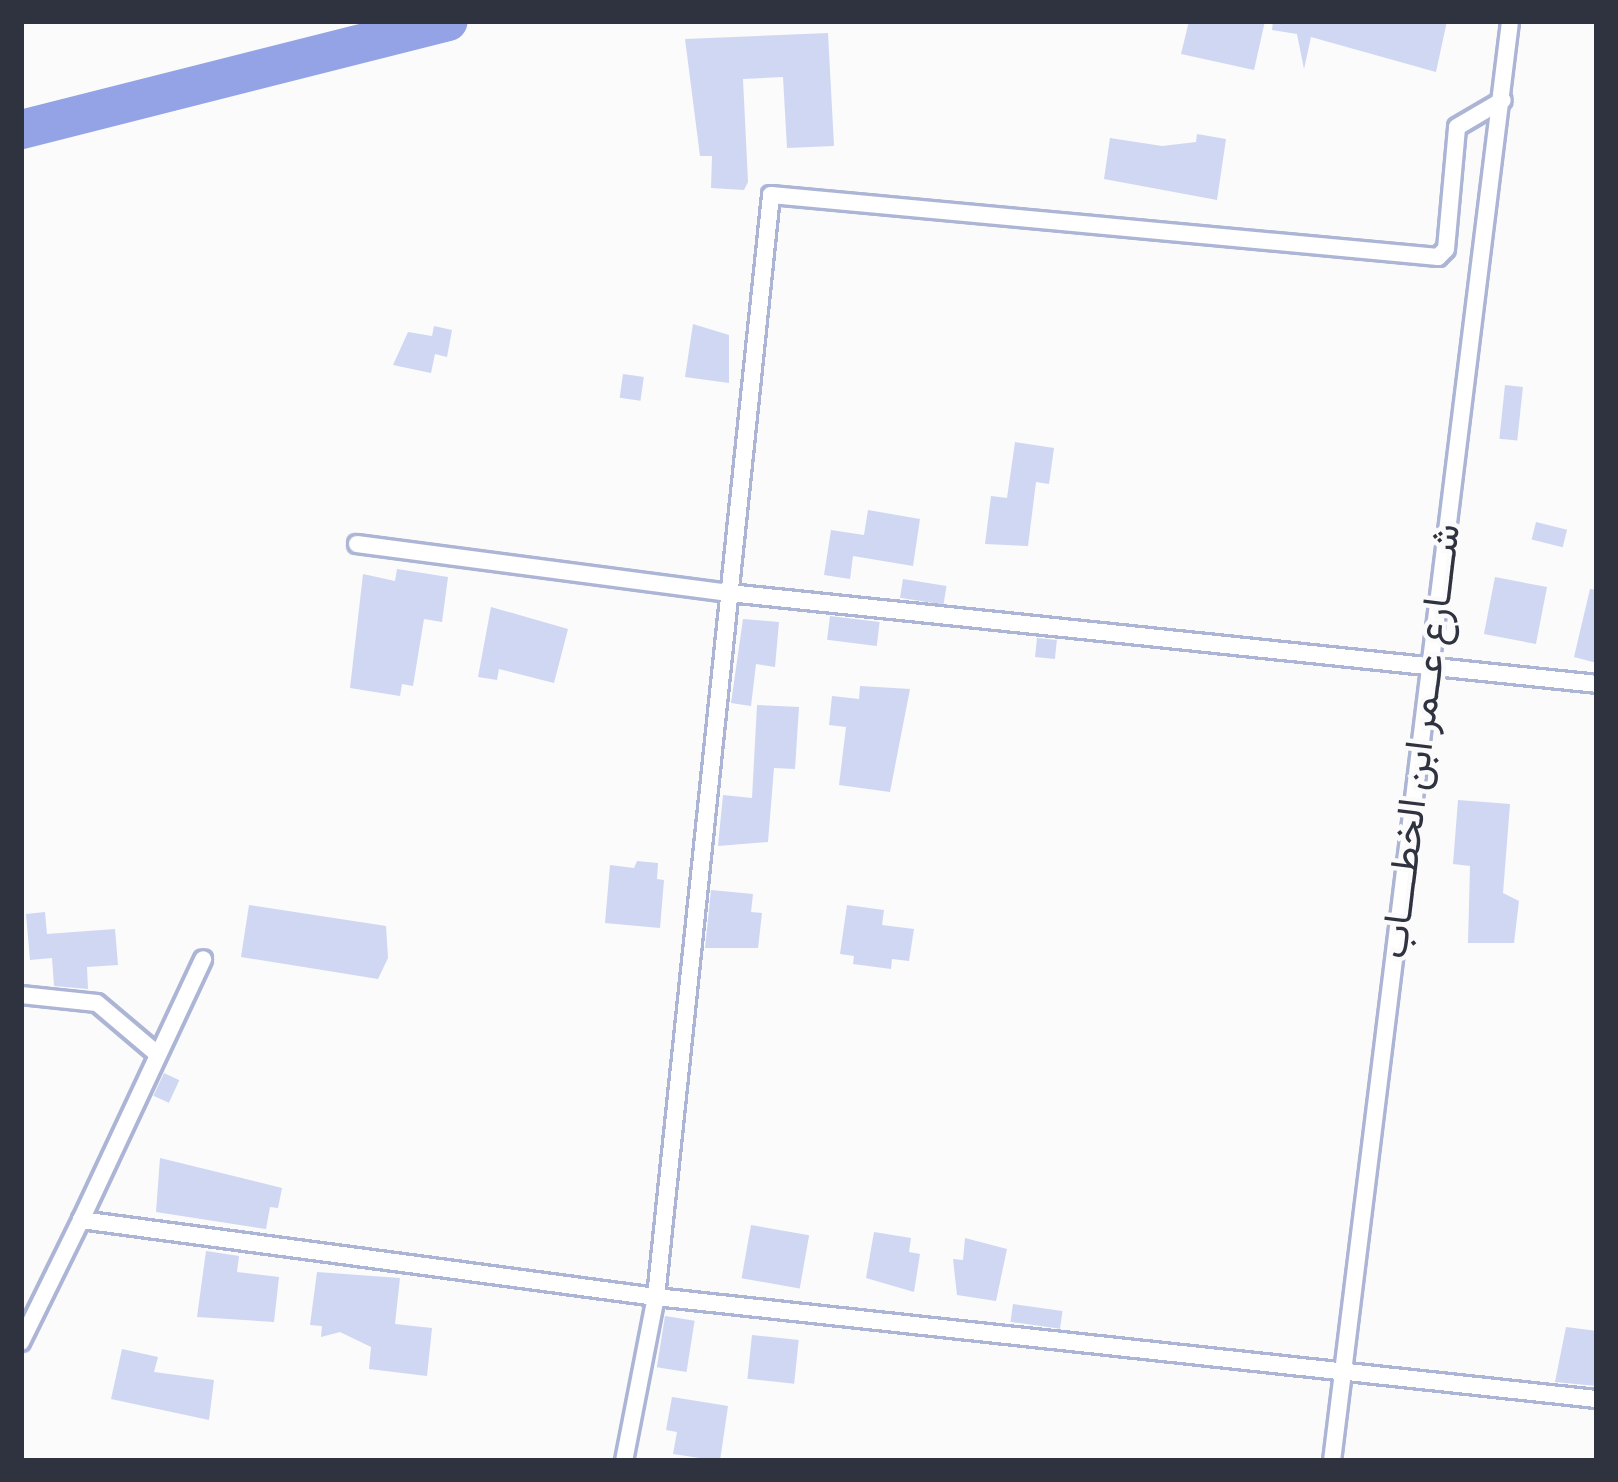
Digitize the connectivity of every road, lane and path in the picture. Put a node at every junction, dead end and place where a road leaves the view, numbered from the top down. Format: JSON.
{"nodes":[{"id":1,"x":1510,"y":21,"type":"edge"},
{"id":2,"x":1503,"y":100,"type":"junction"},
{"id":3,"x":357,"y":544,"type":"dead end"},
{"id":4,"x":729,"y":593,"type":"junction"},
{"id":5,"x":1431,"y":663,"type":"junction"},
{"id":6,"x":1597,"y":684,"type":"edge"},
{"id":7,"x":203,"y":959,"type":"dead end"},
{"id":8,"x":21,"y":995,"type":"edge"},
{"id":9,"x":155,"y":1052,"type":"junction"},
{"id":10,"x":81,"y":1220,"type":"junction"},
{"id":11,"x":656,"y":1297,"type":"junction"},
{"id":12,"x":21,"y":1342,"type":"edge"},
{"id":13,"x":1343,"y":1371,"type":"junction"},
{"id":14,"x":1597,"y":1400,"type":"edge"},
{"id":15,"x":623,"y":1461,"type":"edge"},
{"id":16,"x":1333,"y":1461,"type":"edge"}],
"edges":[{"from":1,"to":2,"type":"street","name":"شــــارع عــمر ابن الخطــــاب"},
{"from":2,"to":4,"type":"street"},
{"from":2,"to":5,"type":"street","name":"شــــارع عــمر ابن الخطــــاب"},
{"from":3,"to":4,"type":"street"},
{"from":4,"to":5,"type":"street"},
{"from":4,"to":11,"type":"street"},
{"from":5,"to":6,"type":"street"},
{"from":5,"to":13,"type":"street","name":"شــــارع عــمر ابن الخطــــاب"},
{"from":7,"to":9,"type":"street"},
{"from":8,"to":9,"type":"street"},
{"from":9,"to":10,"type":"street"},
{"from":10,"to":11,"type":"street"},
{"from":10,"to":12,"type":"street"},
{"from":11,"to":13,"type":"street"},
{"from":11,"to":15,"type":"street"},
{"from":13,"to":14,"type":"street"},
{"from":13,"to":16,"type":"street","name":"شــــارع عــمر ابن الخطــــاب"}]}
